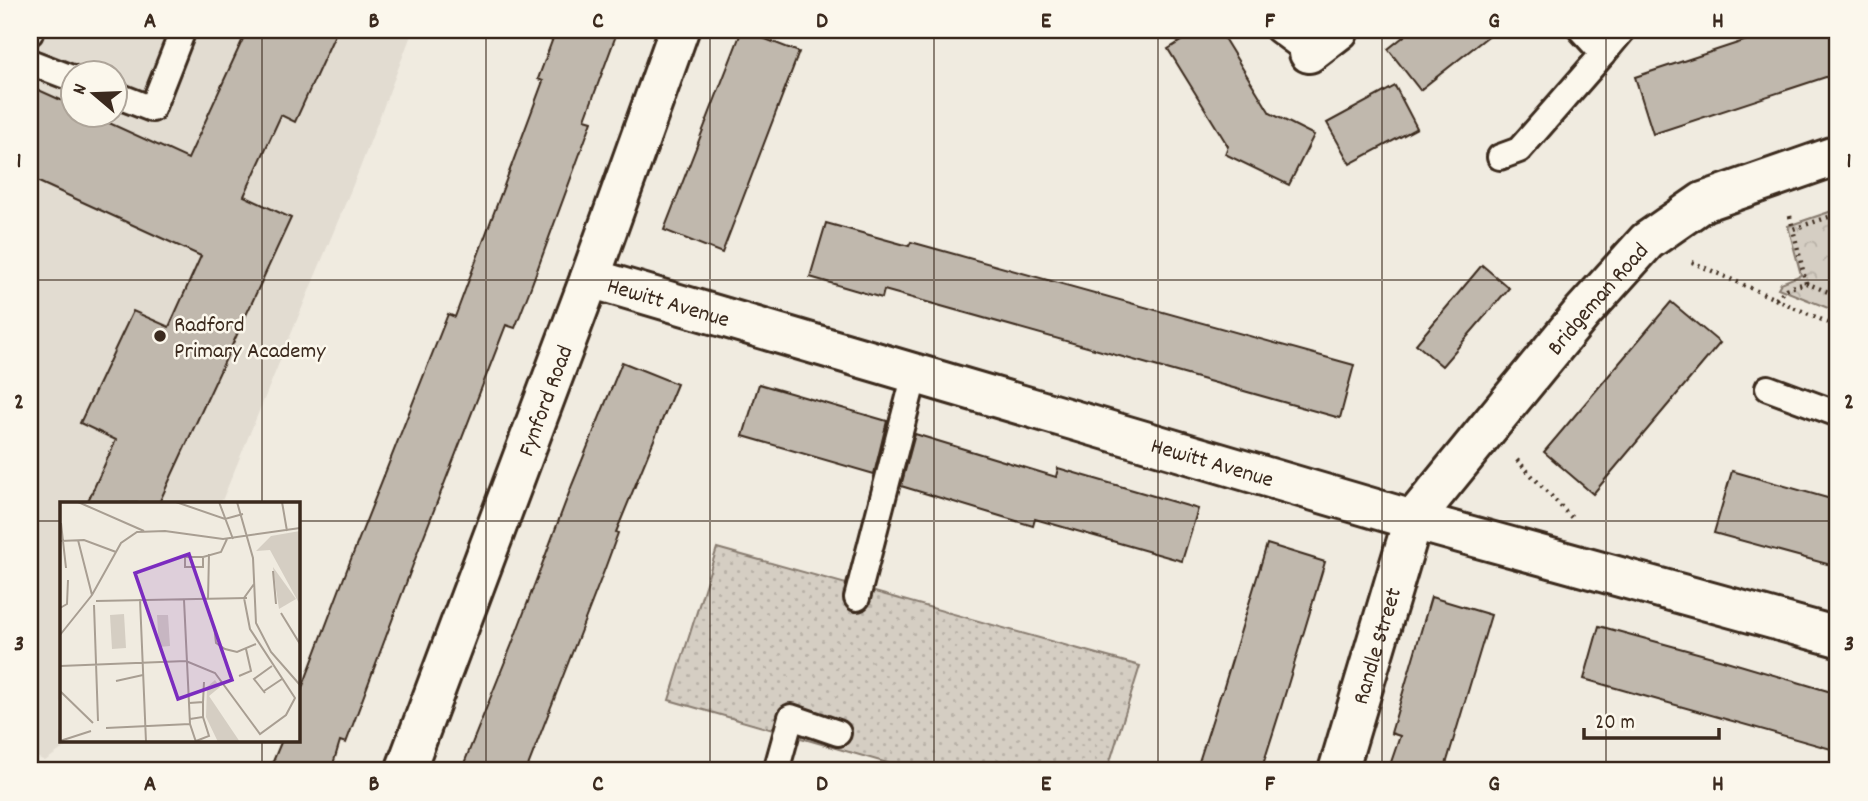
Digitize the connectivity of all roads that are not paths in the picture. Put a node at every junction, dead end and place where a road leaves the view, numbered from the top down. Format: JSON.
{"nodes":[{"id":1,"x":183,"y":30,"type":"edge"},
{"id":2,"x":679,"y":30,"type":"edge"},
{"id":3,"x":1278,"y":30,"type":"edge"},
{"id":4,"x":1339,"y":30,"type":"edge"},
{"id":5,"x":1581,"y":30,"type":"edge"},
{"id":6,"x":1623,"y":30,"type":"edge"},
{"id":7,"x":1310,"y":53,"type":"joint"},
{"id":8,"x":1604,"y":54,"type":"junction"},
{"id":9,"x":30,"y":62,"type":"edge"},
{"id":10,"x":60,"y":74,"type":"edge"},
{"id":11,"x":130,"y":100,"type":"edge"},
{"id":12,"x":1838,"y":155,"type":"edge"},
{"id":13,"x":1500,"y":157,"type":"dead end"},
{"id":14,"x":590,"y":278,"type":"junction"},
{"id":15,"x":915,"y":374,"type":"junction"},
{"id":16,"x":1769,"y":388,"type":"dead end"},
{"id":17,"x":1838,"y":414,"type":"edge"},
{"id":18,"x":1413,"y":520,"type":"junction"},
{"id":19,"x":857,"y":598,"type":"dead end"},
{"id":20,"x":1838,"y":636,"type":"edge"},
{"id":21,"x":838,"y":733,"type":"dead end"},
{"id":22,"x":405,"y":771,"type":"edge"},
{"id":23,"x":776,"y":771,"type":"edge"},
{"id":24,"x":1338,"y":771,"type":"edge"}],
"edges":[{"from":1,"to":11,"type":"lane"},
{"from":2,"to":14,"type":"street","name":"Fynford Road"},
{"from":3,"to":7,"type":"lane"},
{"from":4,"to":7,"type":"street"},
{"from":5,"to":8,"type":"lane"},
{"from":6,"to":8,"type":"lane"},
{"from":8,"to":13,"type":"lane"},
{"from":9,"to":10,"type":"lane"},
{"from":12,"to":18,"type":"street","name":"Bridgeman Road"},
{"from":14,"to":15,"type":"street","name":"Hewitt Avenue"},
{"from":14,"to":22,"type":"street","name":"Fynford Road"},
{"from":15,"to":18,"type":"street","name":"Hewitt Avenue"},
{"from":15,"to":19,"type":"lane"},
{"from":16,"to":17,"type":"lane"},
{"from":18,"to":20,"type":"street","name":"Hewitt Avenue"},
{"from":18,"to":24,"type":"street","name":"Randle Street"},
{"from":21,"to":23,"type":"lane"}]}
